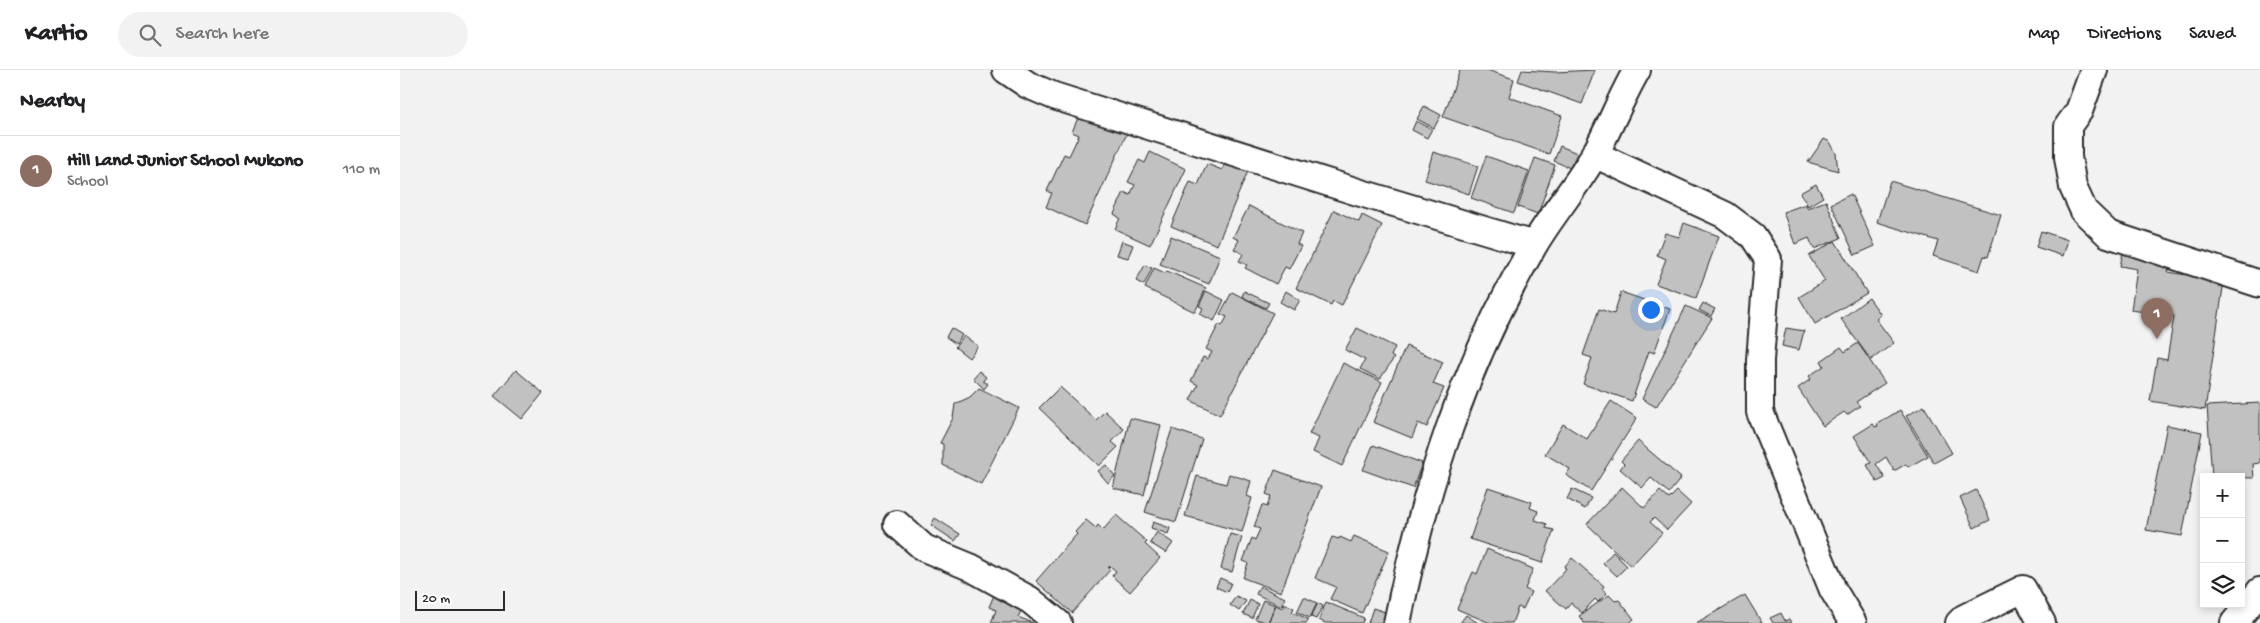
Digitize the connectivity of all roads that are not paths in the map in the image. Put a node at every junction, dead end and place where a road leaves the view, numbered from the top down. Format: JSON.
{"nodes":[{"id":1,"x":1006,"y":70,"type":"edge"},
{"id":2,"x":1637,"y":70,"type":"edge"},
{"id":3,"x":2094,"y":70,"type":"edge"},
{"id":4,"x":1594,"y":154,"type":"junction"},
{"id":5,"x":1534,"y":245,"type":"junction"},
{"id":6,"x":2260,"y":284,"type":"edge"},
{"id":7,"x":897,"y":524,"type":"dead end"},
{"id":8,"x":2260,"y":591,"type":"edge"},
{"id":9,"x":1058,"y":623,"type":"edge"},
{"id":10,"x":1397,"y":623,"type":"edge"},
{"id":11,"x":1853,"y":623,"type":"edge"},
{"id":12,"x":1959,"y":623,"type":"edge"},
{"id":13,"x":2042,"y":623,"type":"edge"},
{"id":14,"x":2234,"y":623,"type":"edge"}],
"edges":[{"from":1,"to":5,"type":"street"},
{"from":2,"to":4,"type":"street"},
{"from":3,"to":6,"type":"street"},
{"from":4,"to":5,"type":"street"},
{"from":4,"to":11,"type":"street"},
{"from":5,"to":10,"type":"street"},
{"from":7,"to":9,"type":"street"},
{"from":8,"to":14,"type":"street"},
{"from":12,"to":13,"type":"street"}]}
